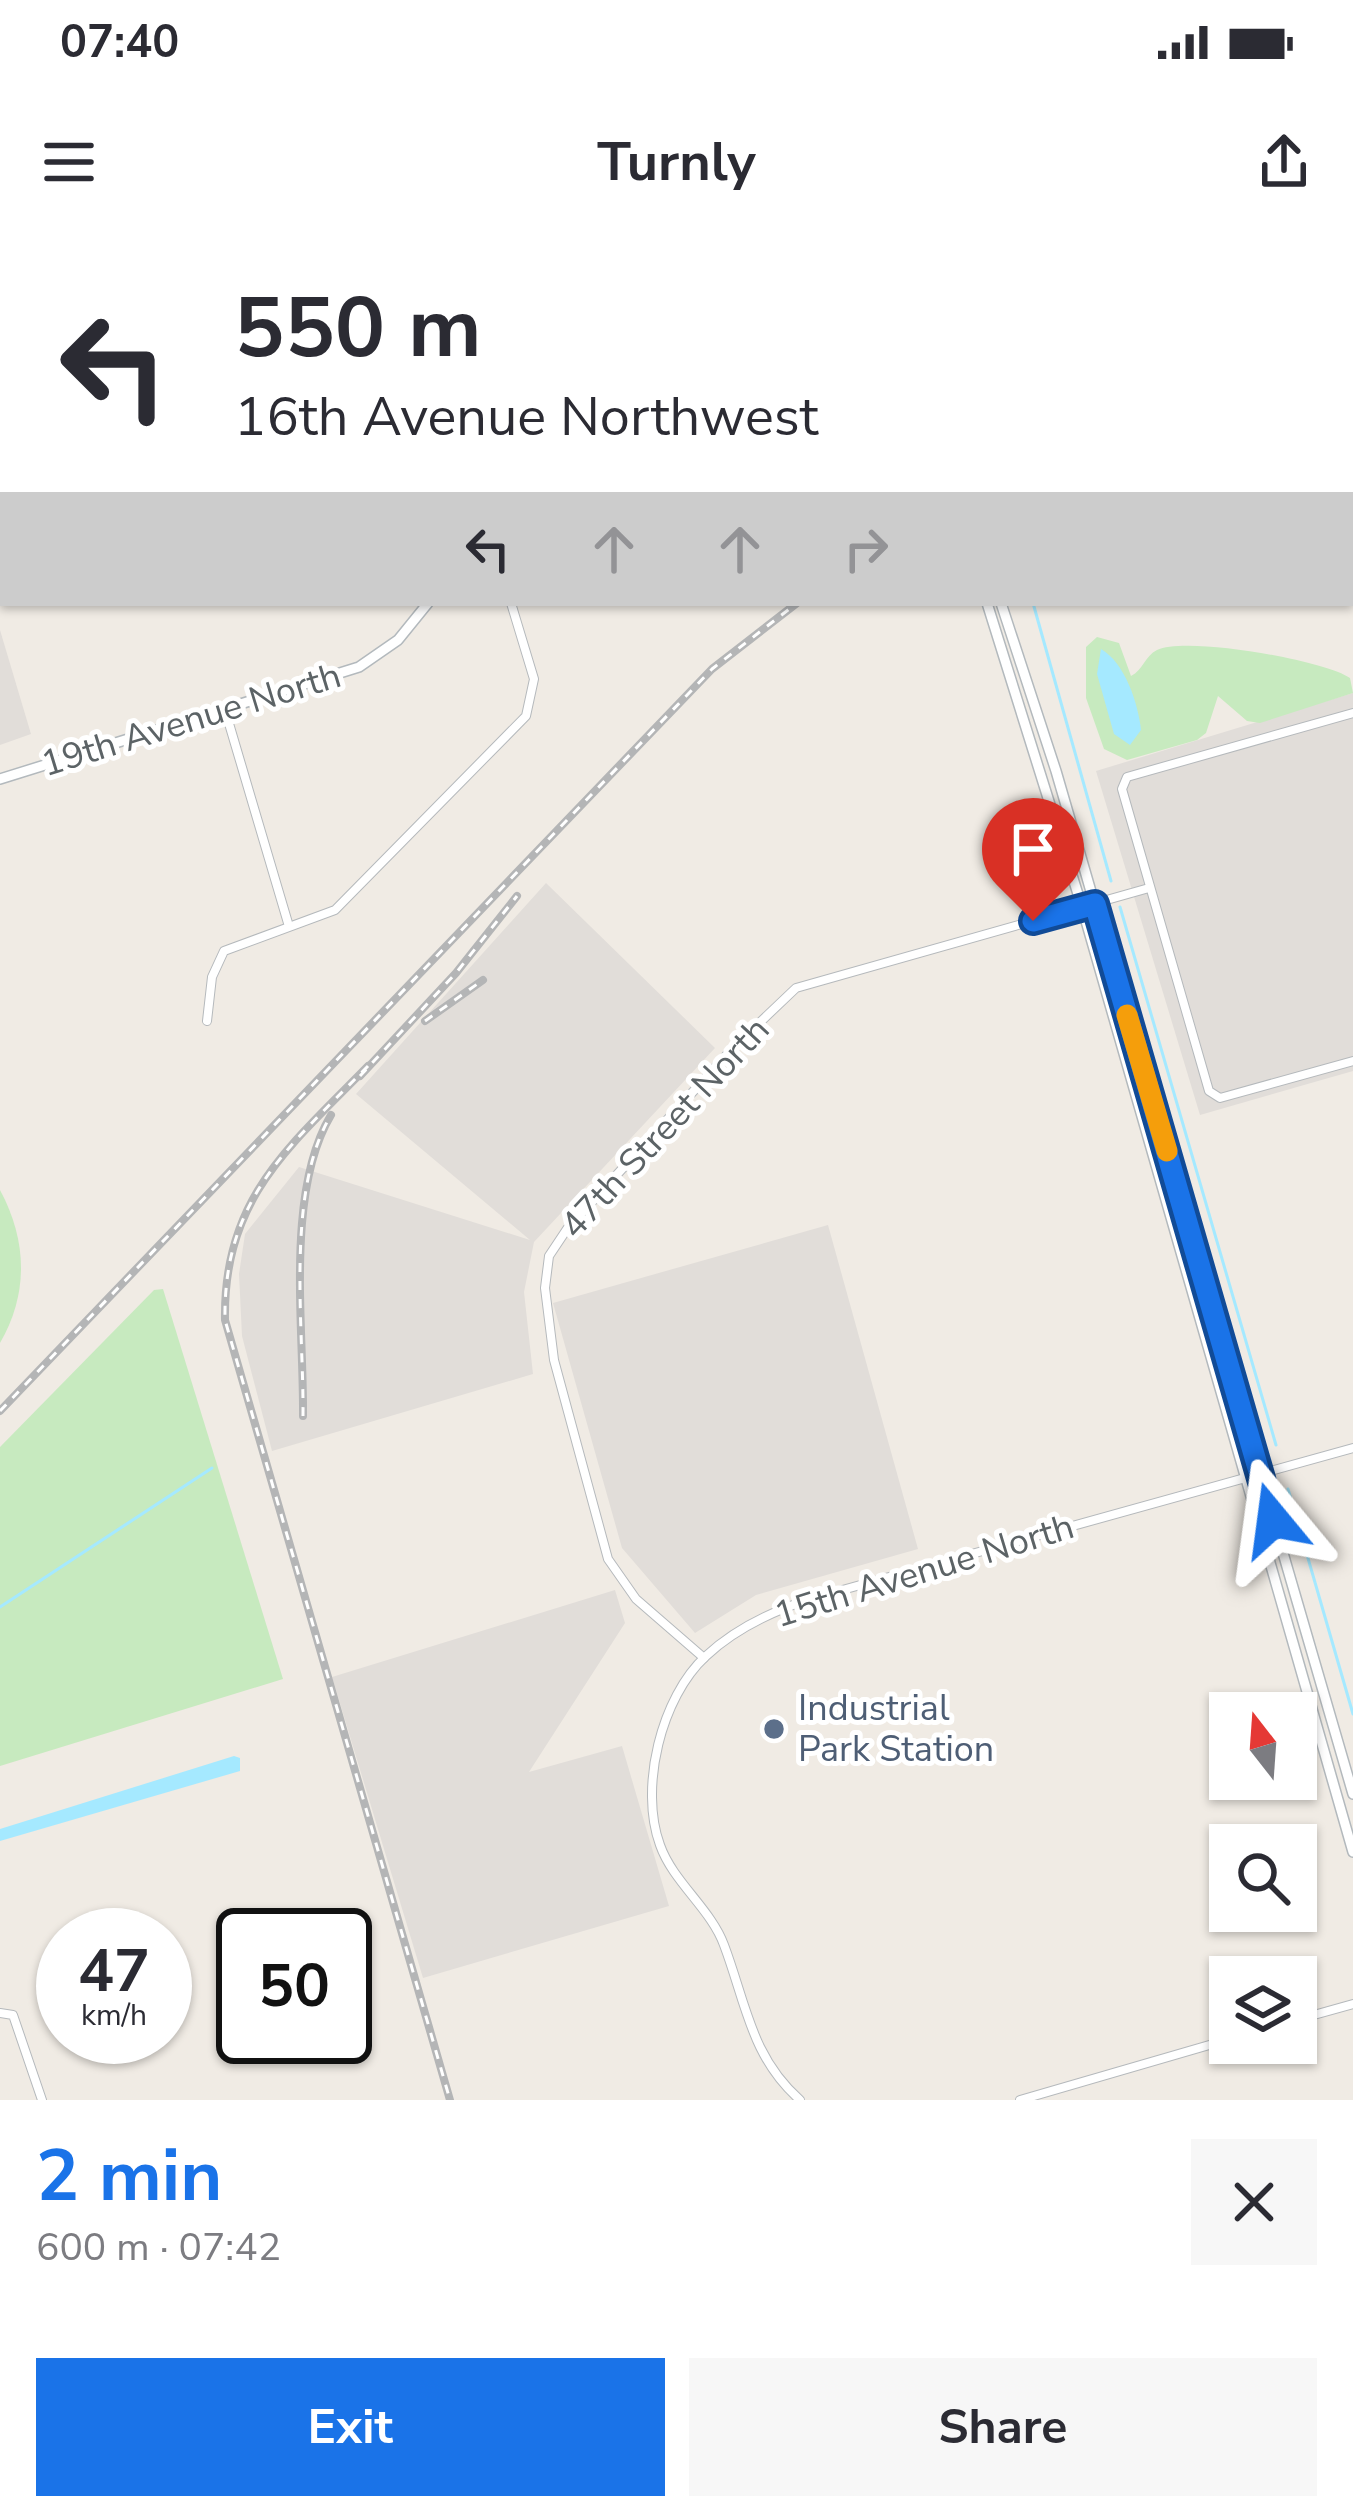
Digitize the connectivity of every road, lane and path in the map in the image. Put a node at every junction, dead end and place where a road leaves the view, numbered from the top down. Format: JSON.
{"nodes":[{"id":1,"x":426,"y":606,"type":"edge"},
{"id":2,"x":512,"y":606,"type":"edge"},
{"id":3,"x":989,"y":606,"type":"edge"},
{"id":4,"x":1002,"y":606,"type":"edge"},
{"id":5,"x":225,"y":710,"type":"junction"},
{"id":6,"x":1353,"y":713,"type":"edge"},
{"id":7,"x":0,"y":779,"type":"edge"},
{"id":8,"x":1149,"y":888,"type":"junction"},
{"id":9,"x":1095,"y":904,"type":"junction"},
{"id":10,"x":1082,"y":907,"type":"junction"},
{"id":11,"x":289,"y":923,"type":"junction"},
{"id":12,"x":206,"y":1021,"type":"dead end"},
{"id":13,"x":1353,"y":1061,"type":"edge"},
{"id":14,"x":1353,"y":1448,"type":"edge"},
{"id":15,"x":1260,"y":1474,"type":"junction"},
{"id":16,"x":1244,"y":1478,"type":"junction"},
{"id":17,"x":704,"y":1658,"type":"junction"},
{"id":18,"x":1353,"y":1795,"type":"edge"},
{"id":19,"x":1353,"y":1852,"type":"edge"},
{"id":20,"x":1353,"y":2003,"type":"edge"},
{"id":21,"x":0,"y":2013,"type":"edge"},
{"id":22,"x":1317,"y":2014,"type":"edge"},
{"id":23,"x":1209,"y":2045,"type":"edge"},
{"id":24,"x":42,"y":2100,"type":"edge"},
{"id":25,"x":800,"y":2100,"type":"edge"},
{"id":26,"x":1020,"y":2100,"type":"edge"}],
"edges":[{"from":1,"to":5,"type":"main road","name":"19th Avenue North"},
{"from":2,"to":11,"type":"street"},
{"from":3,"to":10,"type":"main road"},
{"from":4,"to":9,"type":"main road"},
{"from":5,"to":7,"type":"main road","name":"19th Avenue North"},
{"from":5,"to":11,"type":"street"},
{"from":6,"to":8,"type":"street"},
{"from":8,"to":9,"type":"street"},
{"from":8,"to":13,"type":"street"},
{"from":9,"to":10,"type":"street"},
{"from":9,"to":15,"type":"main road"},
{"from":10,"to":16,"type":"main road"},
{"from":10,"to":17,"type":"street","name":"47th Street North"},
{"from":11,"to":12,"type":"street"},
{"from":14,"to":15,"type":"street","name":"15th Avenue North"},
{"from":15,"to":16,"type":"street","name":"15th Avenue North"},
{"from":15,"to":18,"type":"main road"},
{"from":16,"to":17,"type":"street","name":"15th Avenue North"},
{"from":16,"to":19,"type":"main road"},
{"from":17,"to":25,"type":"street","name":"15th Avenue North"},
{"from":20,"to":22,"type":"street"},
{"from":21,"to":24,"type":"street"},
{"from":23,"to":26,"type":"street"}]}
